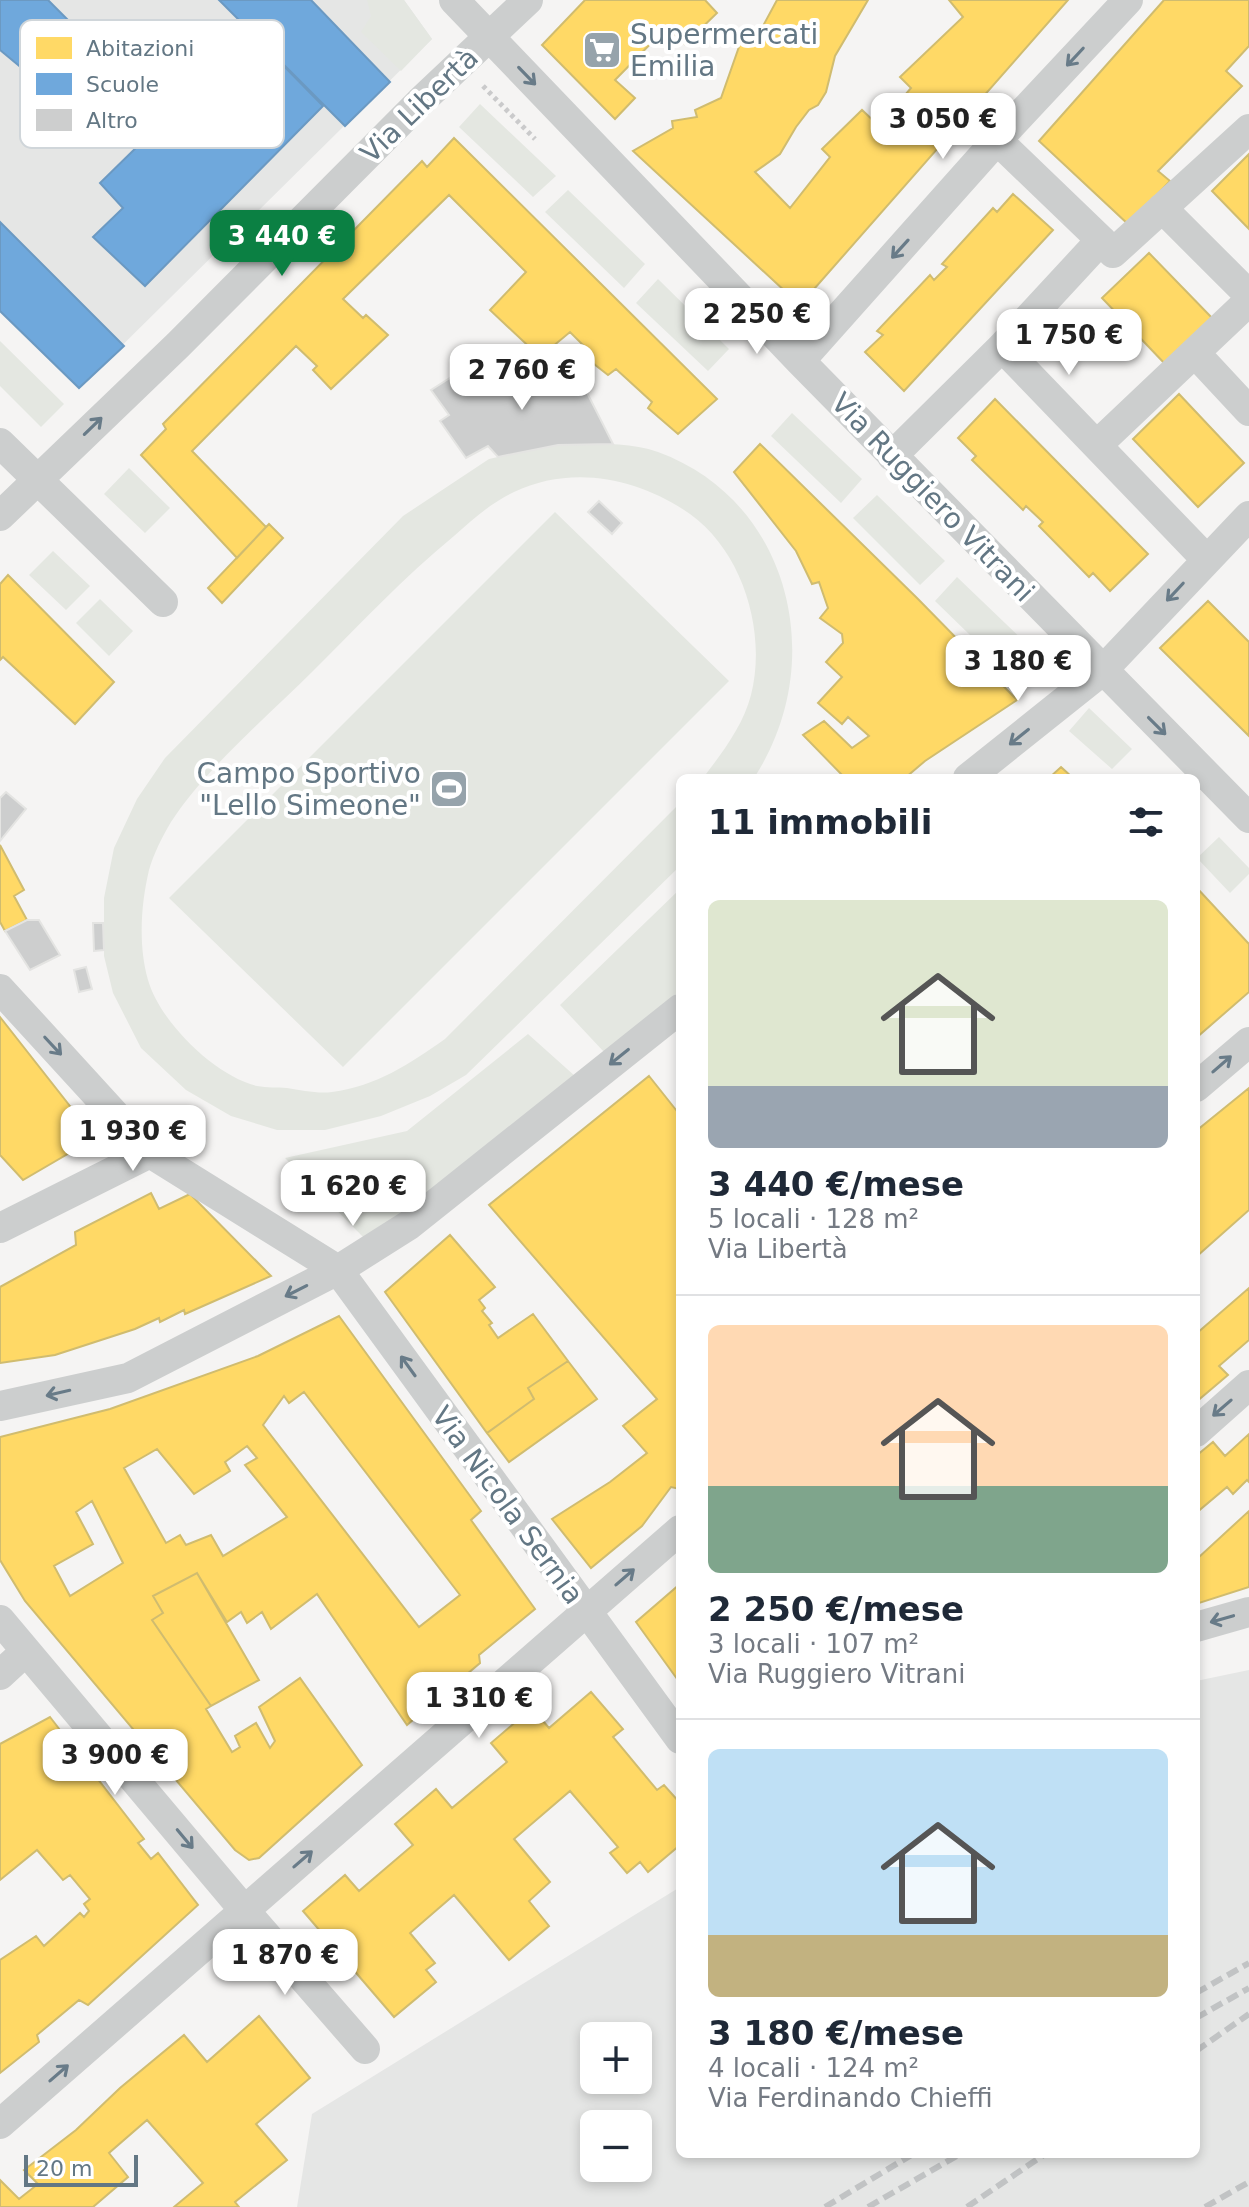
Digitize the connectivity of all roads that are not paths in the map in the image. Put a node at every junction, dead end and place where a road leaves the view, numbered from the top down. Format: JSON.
{"nodes":[{"id":1,"x":454,"y":0,"type":"edge"},
{"id":2,"x":528,"y":0,"type":"edge"},
{"id":3,"x":1128,"y":0,"type":"edge"},
{"id":4,"x":490,"y":37,"type":"junction"},
{"id":5,"x":1249,"y":129,"type":"edge"},
{"id":6,"x":997,"y":140,"type":"junction"},
{"id":7,"x":1162,"y":208,"type":"junction"},
{"id":8,"x":1101,"y":240,"type":"junction"},
{"id":9,"x":1249,"y":295,"type":"edge"},
{"id":10,"x":1249,"y":301,"type":"edge"},
{"id":11,"x":1002,"y":347,"type":"junction"},
{"id":12,"x":1195,"y":353,"type":"junction"},
{"id":13,"x":800,"y":361,"type":"junction"},
{"id":14,"x":1249,"y":411,"type":"edge"},
{"id":15,"x":0,"y":443,"type":"edge"},
{"id":16,"x":1097,"y":445,"type":"junction"},
{"id":17,"x":892,"y":456,"type":"junction"},
{"id":18,"x":37,"y":480,"type":"junction"},
{"id":19,"x":0,"y":516,"type":"edge"},
{"id":20,"x":1249,"y":516,"type":"edge"},
{"id":21,"x":1206,"y":559,"type":"junction"},
{"id":22,"x":163,"y":602,"type":"dead end"},
{"id":23,"x":1102,"y":671,"type":"junction"},
{"id":24,"x":973,"y":774,"type":"edge"},
{"id":25,"x":1249,"y":818,"type":"edge"},
{"id":26,"x":0,"y":989,"type":"edge"},
{"id":27,"x":676,"y":1012,"type":"edge"},
{"id":28,"x":1249,"y":1042,"type":"edge"},
{"id":29,"x":1200,"y":1084,"type":"edge"},
{"id":30,"x":150,"y":1153,"type":"junction"},
{"id":31,"x":0,"y":1228,"type":"edge"},
{"id":32,"x":338,"y":1270,"type":"junction"},
{"id":33,"x":1249,"y":1385,"type":"edge"},
{"id":34,"x":0,"y":1406,"type":"edge"},
{"id":35,"x":1200,"y":1428,"type":"edge"},
{"id":36,"x":676,"y":1533,"type":"edge"},
{"id":37,"x":585,"y":1611,"type":"junction"},
{"id":38,"x":1249,"y":1612,"type":"edge"},
{"id":39,"x":0,"y":1620,"type":"edge"},
{"id":40,"x":1200,"y":1626,"type":"edge"},
{"id":41,"x":26,"y":1651,"type":"junction"},
{"id":42,"x":0,"y":1675,"type":"edge"},
{"id":43,"x":676,"y":1734,"type":"edge"},
{"id":44,"x":244,"y":1910,"type":"junction"},
{"id":45,"x":365,"y":2049,"type":"dead end"},
{"id":46,"x":0,"y":2124,"type":"edge"}],
"edges":[{"from":1,"to":4,"type":"street","name":"Via Ruggiero Vitrani"},
{"from":2,"to":4,"type":"street","name":"Via Libertà"},
{"from":3,"to":6,"type":"street","one_way":true},
{"from":4,"to":13,"type":"street","name":"Via Ruggiero Vitrani","one_way":true},
{"from":18,"to":4,"type":"street","name":"Via Libertà","one_way":true},
{"from":5,"to":7,"type":"street"},
{"from":6,"to":8,"type":"street"},
{"from":6,"to":13,"type":"street","one_way":true},
{"from":7,"to":8,"type":"street"},
{"from":7,"to":9,"type":"street"},
{"from":8,"to":11,"type":"street"},
{"from":10,"to":12,"type":"street"},
{"from":11,"to":16,"type":"street"},
{"from":11,"to":17,"type":"street"},
{"from":12,"to":14,"type":"street"},
{"from":12,"to":16,"type":"street"},
{"from":13,"to":17,"type":"street","name":"Via Ruggiero Vitrani"},
{"from":15,"to":18,"type":"street"},
{"from":16,"to":21,"type":"street"},
{"from":17,"to":23,"type":"street","name":"Via Ruggiero Vitrani"},
{"from":18,"to":19,"type":"street","name":"Via Libertà"},
{"from":18,"to":22,"type":"street"},
{"from":20,"to":21,"type":"street"},
{"from":21,"to":23,"type":"street","one_way":true},
{"from":23,"to":24,"type":"street","one_way":true},
{"from":23,"to":25,"type":"street","name":"Via Ruggiero Vitrani","one_way":true},
{"from":26,"to":30,"type":"street","one_way":true},
{"from":27,"to":32,"type":"street","one_way":true},
{"from":29,"to":28,"type":"street","one_way":true},
{"from":30,"to":31,"type":"street"},
{"from":30,"to":32,"type":"street"},
{"from":32,"to":34,"type":"street","one_way":true},
{"from":37,"to":32,"type":"street","name":"Via Nicola Sernia","one_way":true},
{"from":33,"to":35,"type":"street","one_way":true},
{"from":37,"to":36,"type":"street","one_way":true},
{"from":37,"to":43,"type":"street","name":"Via Nicola Sernia"},
{"from":44,"to":37,"type":"street","one_way":true},
{"from":38,"to":40,"type":"street","one_way":true},
{"from":39,"to":41,"type":"street"},
{"from":41,"to":42,"type":"street"},
{"from":41,"to":44,"type":"street","one_way":true},
{"from":44,"to":45,"type":"street"},
{"from":46,"to":44,"type":"street","one_way":true}]}
